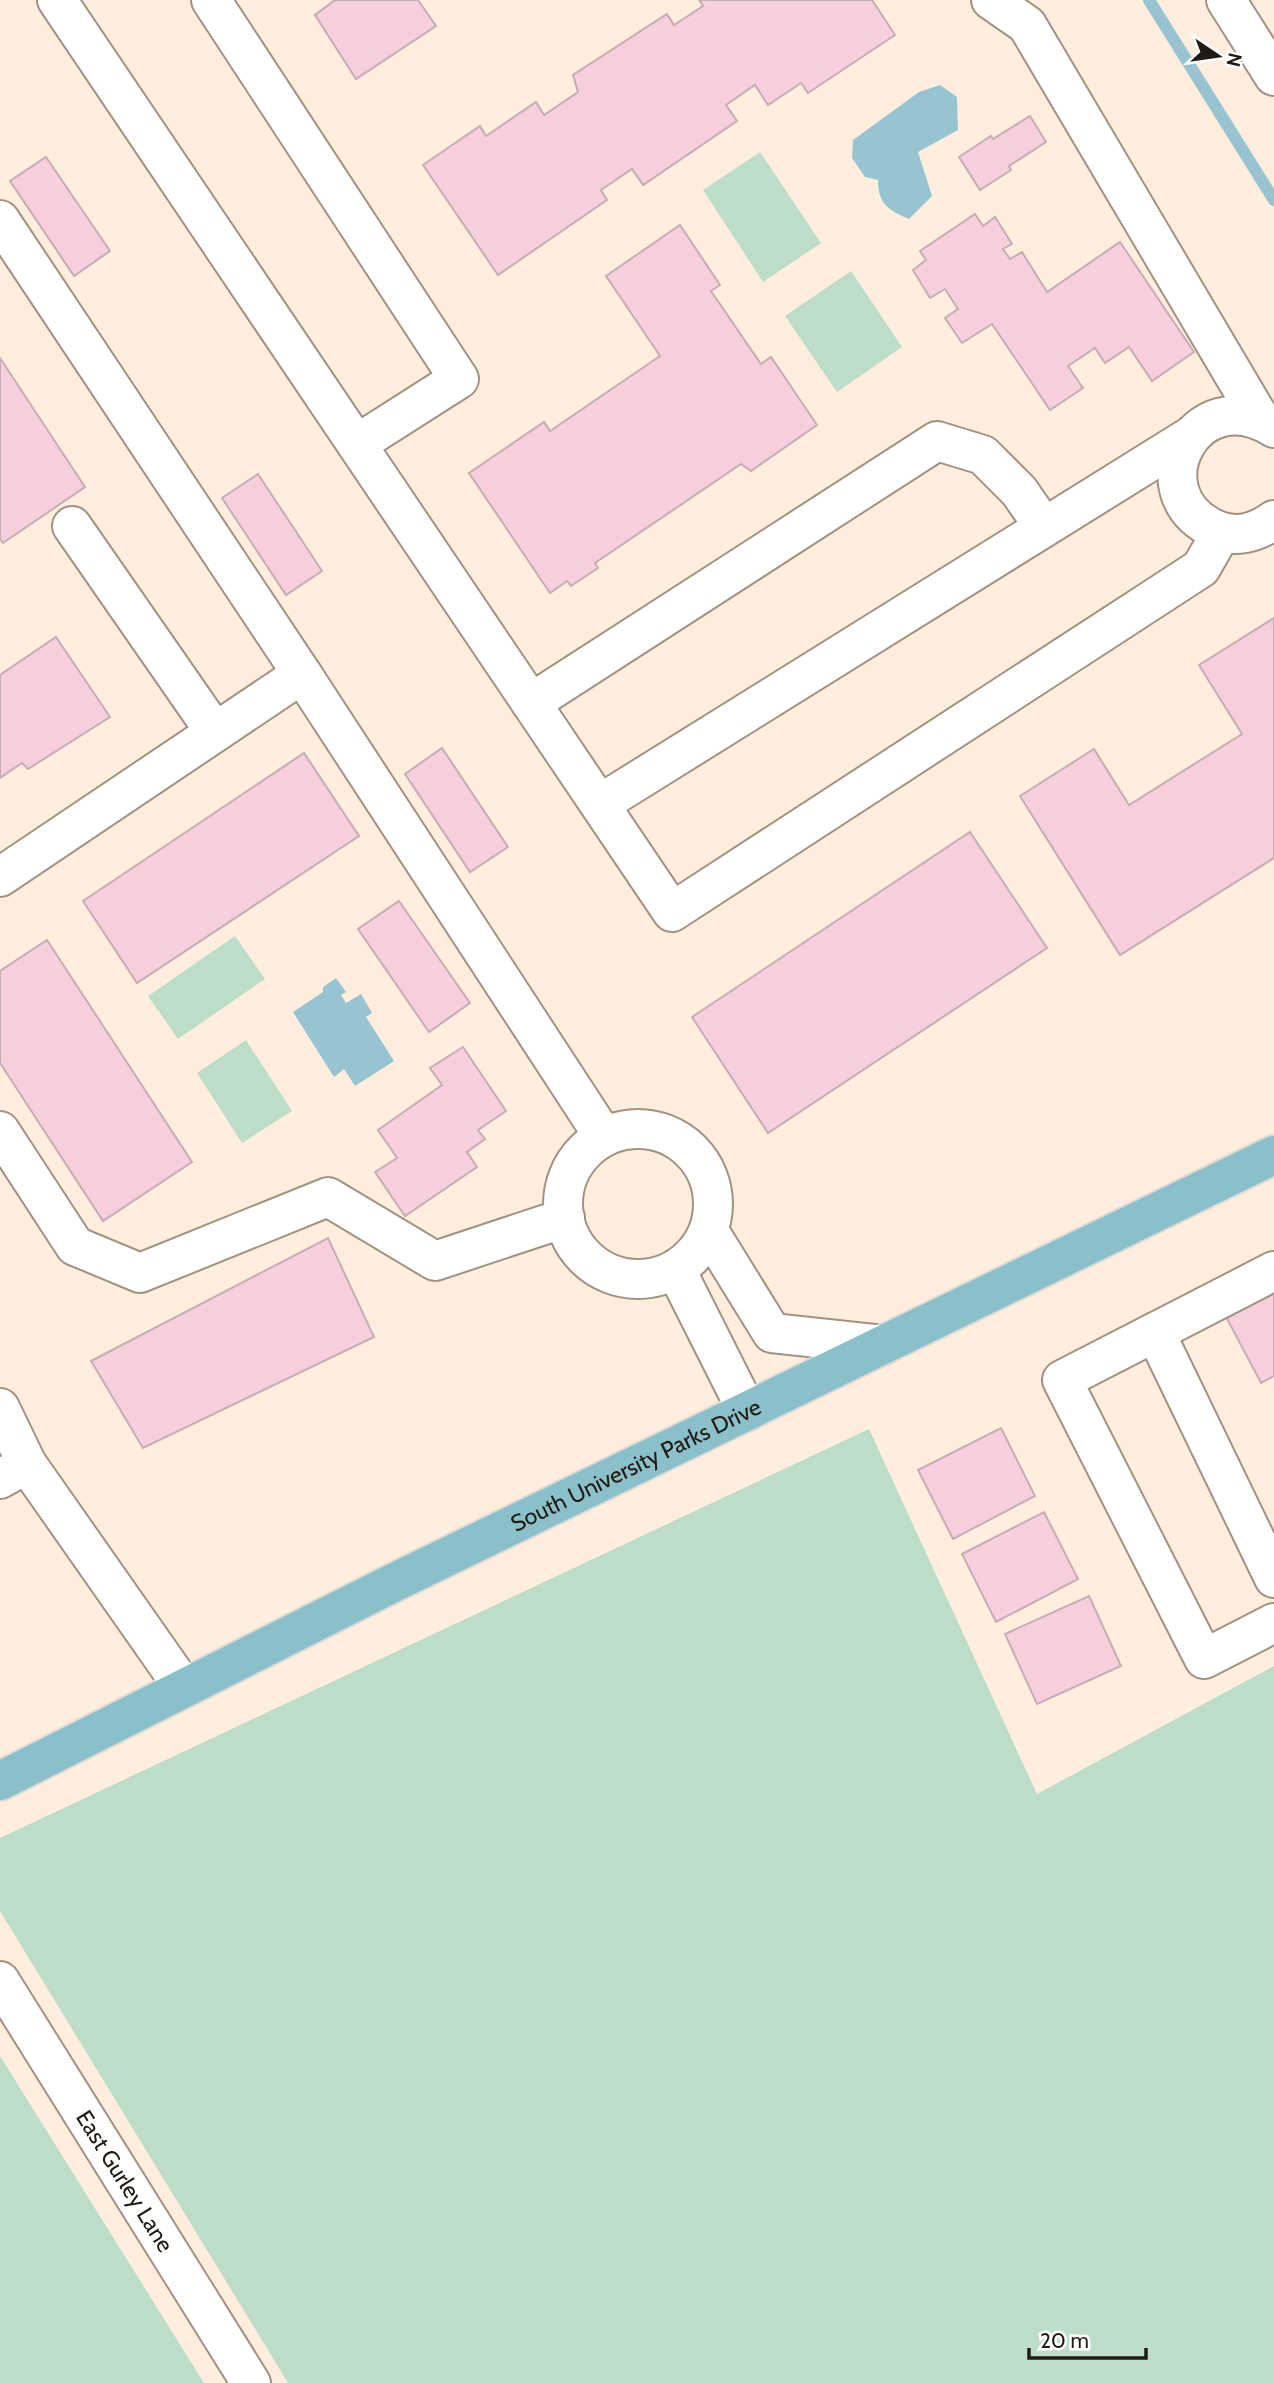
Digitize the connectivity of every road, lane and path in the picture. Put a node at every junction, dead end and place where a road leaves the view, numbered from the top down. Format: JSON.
{"nodes":[{"id":1,"x":57,"y":0,"type":"edge"},
{"id":2,"x":211,"y":0,"type":"edge"},
{"id":3,"x":991,"y":0,"type":"edge"},
{"id":4,"x":1226,"y":0,"type":"edge"},
{"id":5,"x":1274,"y":76,"type":"edge"},
{"id":6,"x":0,"y":220,"type":"edge"},
{"id":7,"x":1267,"y":424,"type":"edge"},
{"id":8,"x":1191,"y":436,"type":"junction"},
{"id":9,"x":357,"y":444,"type":"junction"},
{"id":10,"x":1274,"y":520,"type":"edge"},
{"id":11,"x":72,"y":526,"type":"dead end"},
{"id":12,"x":1044,"y":527,"type":"junction"},
{"id":13,"x":1221,"y":533,"type":"junction"},
{"id":14,"x":302,"y":674,"type":"junction"},
{"id":15,"x":531,"y":703,"type":"junction"},
{"id":16,"x":215,"y":732,"type":"junction"},
{"id":17,"x":600,"y":804,"type":"junction"},
{"id":18,"x":0,"y":877,"type":"edge"},
{"id":19,"x":0,"y":1131,"type":"edge"},
{"id":20,"x":604,"y":1137,"type":"junction"},
{"id":21,"x":1274,"y":1155,"type":"edge"},
{"id":22,"x":565,"y":1219,"type":"junction"},
{"id":23,"x":709,"y":1231,"type":"junction"},
{"id":24,"x":676,"y":1270,"type":"junction"},
{"id":25,"x":1274,"y":1271,"type":"edge"},
{"id":26,"x":1155,"y":1332,"type":"junction"},
{"id":27,"x":883,"y":1345,"type":"junction"},
{"id":28,"x":0,"y":1408,"type":"edge"},
{"id":29,"x":747,"y":1411,"type":"junction"},
{"id":30,"x":14,"y":1472,"type":"edge"},
{"id":31,"x":1274,"y":1577,"type":"edge"},
{"id":32,"x":1274,"y":1622,"type":"edge"},
{"id":33,"x":184,"y":1688,"type":"junction"},
{"id":34,"x":0,"y":1781,"type":"edge"},
{"id":35,"x":0,"y":1981,"type":"edge"},
{"id":36,"x":251,"y":2383,"type":"edge"}],
"edges":[{"from":1,"to":9,"type":"street"},
{"from":2,"to":9,"type":"street"},
{"from":3,"to":7,"type":"street"},
{"from":4,"to":5,"type":"street"},
{"from":6,"to":14,"type":"street"},
{"from":7,"to":8,"type":"street"},
{"from":8,"to":12,"type":"street"},
{"from":8,"to":13,"type":"street"},
{"from":9,"to":15,"type":"street"},
{"from":10,"to":13,"type":"street"},
{"from":11,"to":16,"type":"street"},
{"from":12,"to":15,"type":"street"},
{"from":12,"to":17,"type":"street"},
{"from":13,"to":17,"type":"street"},
{"from":14,"to":16,"type":"street"},
{"from":14,"to":20,"type":"street"},
{"from":15,"to":17,"type":"street"},
{"from":16,"to":18,"type":"street"},
{"from":19,"to":22,"type":"street"},
{"from":20,"to":22,"type":"street"},
{"from":20,"to":23,"type":"street"},
{"from":21,"to":27,"type":"main road","name":"South University Parks Drive"},
{"from":22,"to":24,"type":"street"},
{"from":23,"to":24,"type":"street"},
{"from":23,"to":27,"type":"street"},
{"from":24,"to":29,"type":"street"},
{"from":25,"to":26,"type":"street"},
{"from":26,"to":31,"type":"street"},
{"from":26,"to":32,"type":"street"},
{"from":27,"to":29,"type":"main road","name":"South University Parks Drive"},
{"from":28,"to":30,"type":"street"},
{"from":29,"to":33,"type":"main road","name":"South University Parks Drive"},
{"from":30,"to":33,"type":"street"},
{"from":33,"to":34,"type":"main road","name":"South University Parks Drive"},
{"from":35,"to":36,"type":"street","name":"East Gurley Lane"}]}
